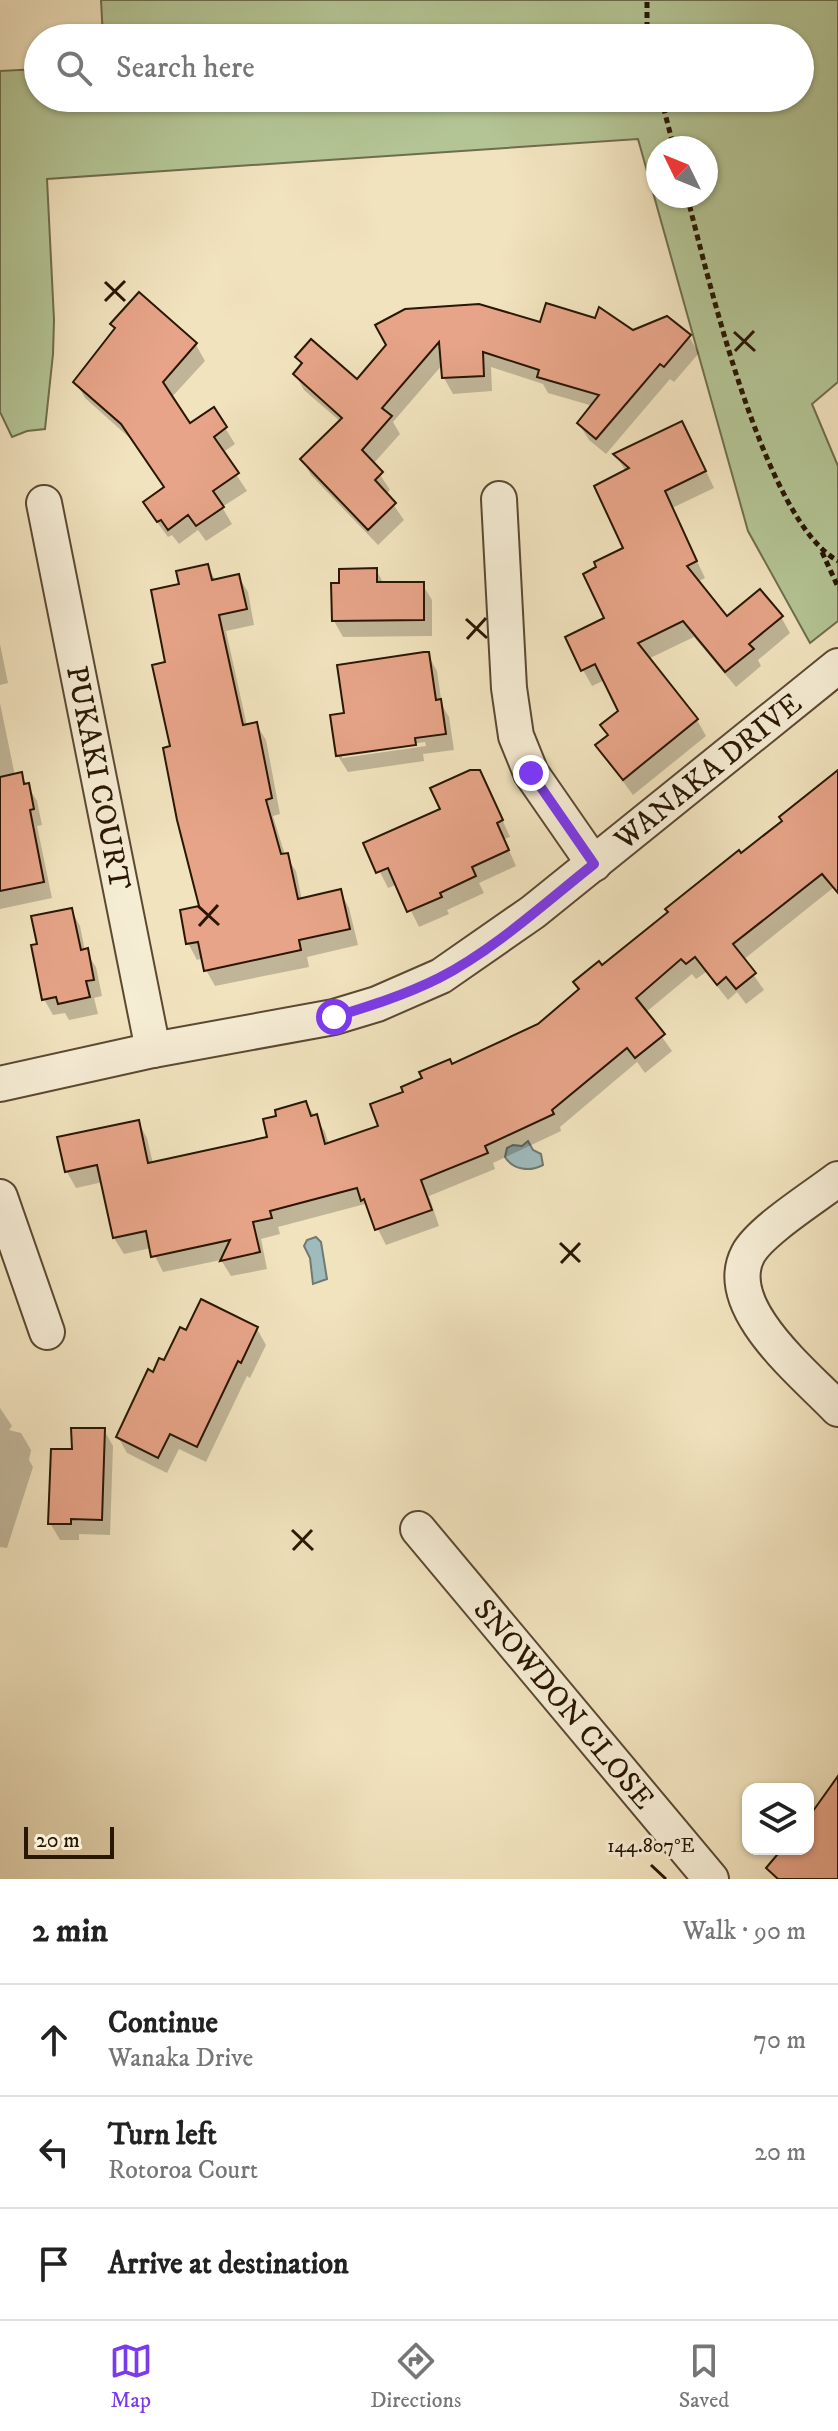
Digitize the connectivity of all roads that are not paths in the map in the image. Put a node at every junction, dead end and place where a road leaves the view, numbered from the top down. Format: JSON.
{"nodes":[{"id":1,"x":499,"y":499,"type":"dead end"},
{"id":2,"x":44,"y":503,"type":"dead end"},
{"id":3,"x":838,"y":666,"type":"edge"},
{"id":4,"x":594,"y":864,"type":"junction"},
{"id":5,"x":153,"y":1050,"type":"junction"},
{"id":6,"x":0,"y":1084,"type":"edge"},
{"id":7,"x":838,"y":1179,"type":"edge"},
{"id":8,"x":0,"y":1197,"type":"edge"},
{"id":9,"x":47,"y":1332,"type":"dead end"},
{"id":10,"x":838,"y":1409,"type":"edge"},
{"id":11,"x":418,"y":1529,"type":"dead end"},
{"id":12,"x":711,"y":1879,"type":"edge"}],
"edges":[{"from":1,"to":4,"type":"street"},
{"from":2,"to":5,"type":"street","name":"PUKAKI COURT"},
{"from":3,"to":4,"type":"street","name":"WANAKA DRIVE"},
{"from":4,"to":5,"type":"street","name":"WANAKA DRIVE"},
{"from":5,"to":6,"type":"street","name":"WANAKA DRIVE"},
{"from":7,"to":10,"type":"street"},
{"from":8,"to":9,"type":"street"},
{"from":11,"to":12,"type":"street","name":"SNOWDON CLOSE"}]}
